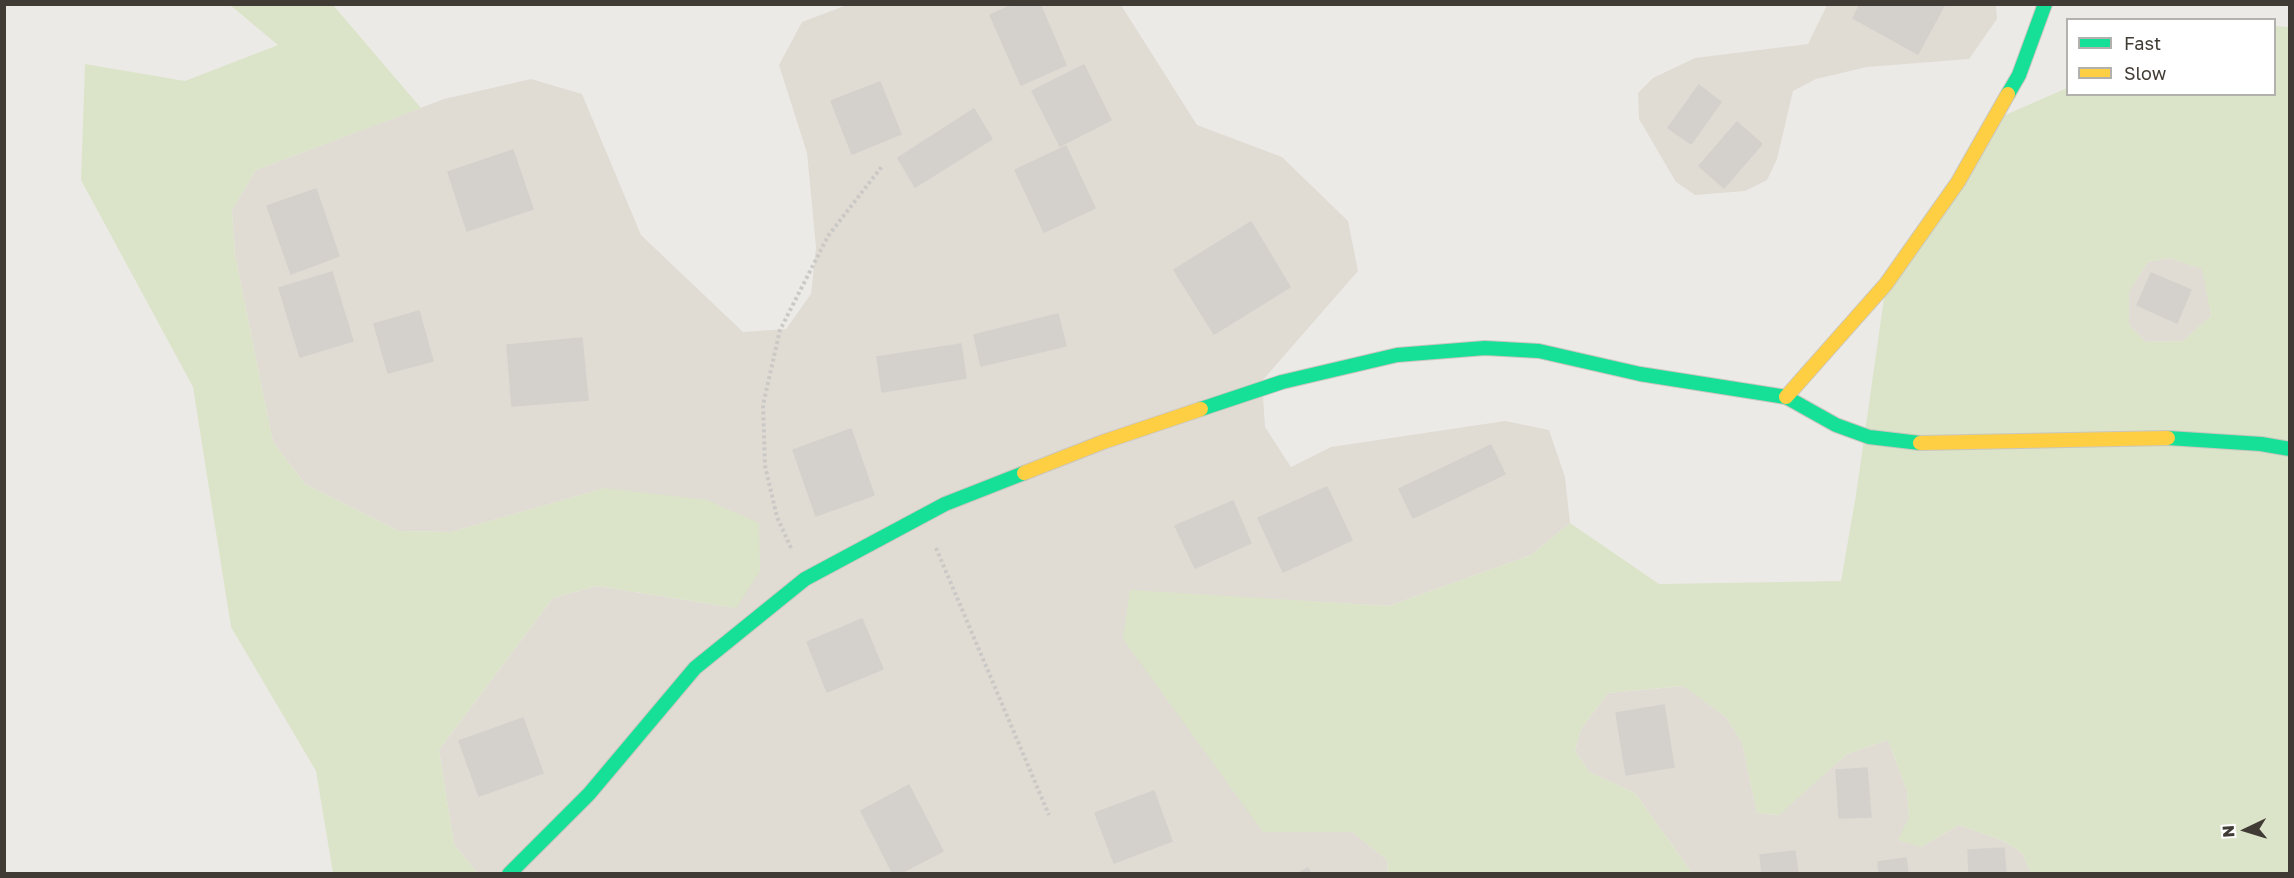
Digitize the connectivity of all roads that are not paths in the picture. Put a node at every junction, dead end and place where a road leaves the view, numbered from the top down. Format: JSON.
{"nodes":[{"id":1,"x":2045,"y":4,"type":"edge"},
{"id":2,"x":1786,"y":397,"type":"junction"},
{"id":3,"x":2289,"y":449,"type":"edge"},
{"id":4,"x":509,"y":873,"type":"edge"}],
"edges":[{"from":1,"to":2,"type":"street"},
{"from":2,"to":3,"type":"street"},
{"from":2,"to":4,"type":"street"}]}
